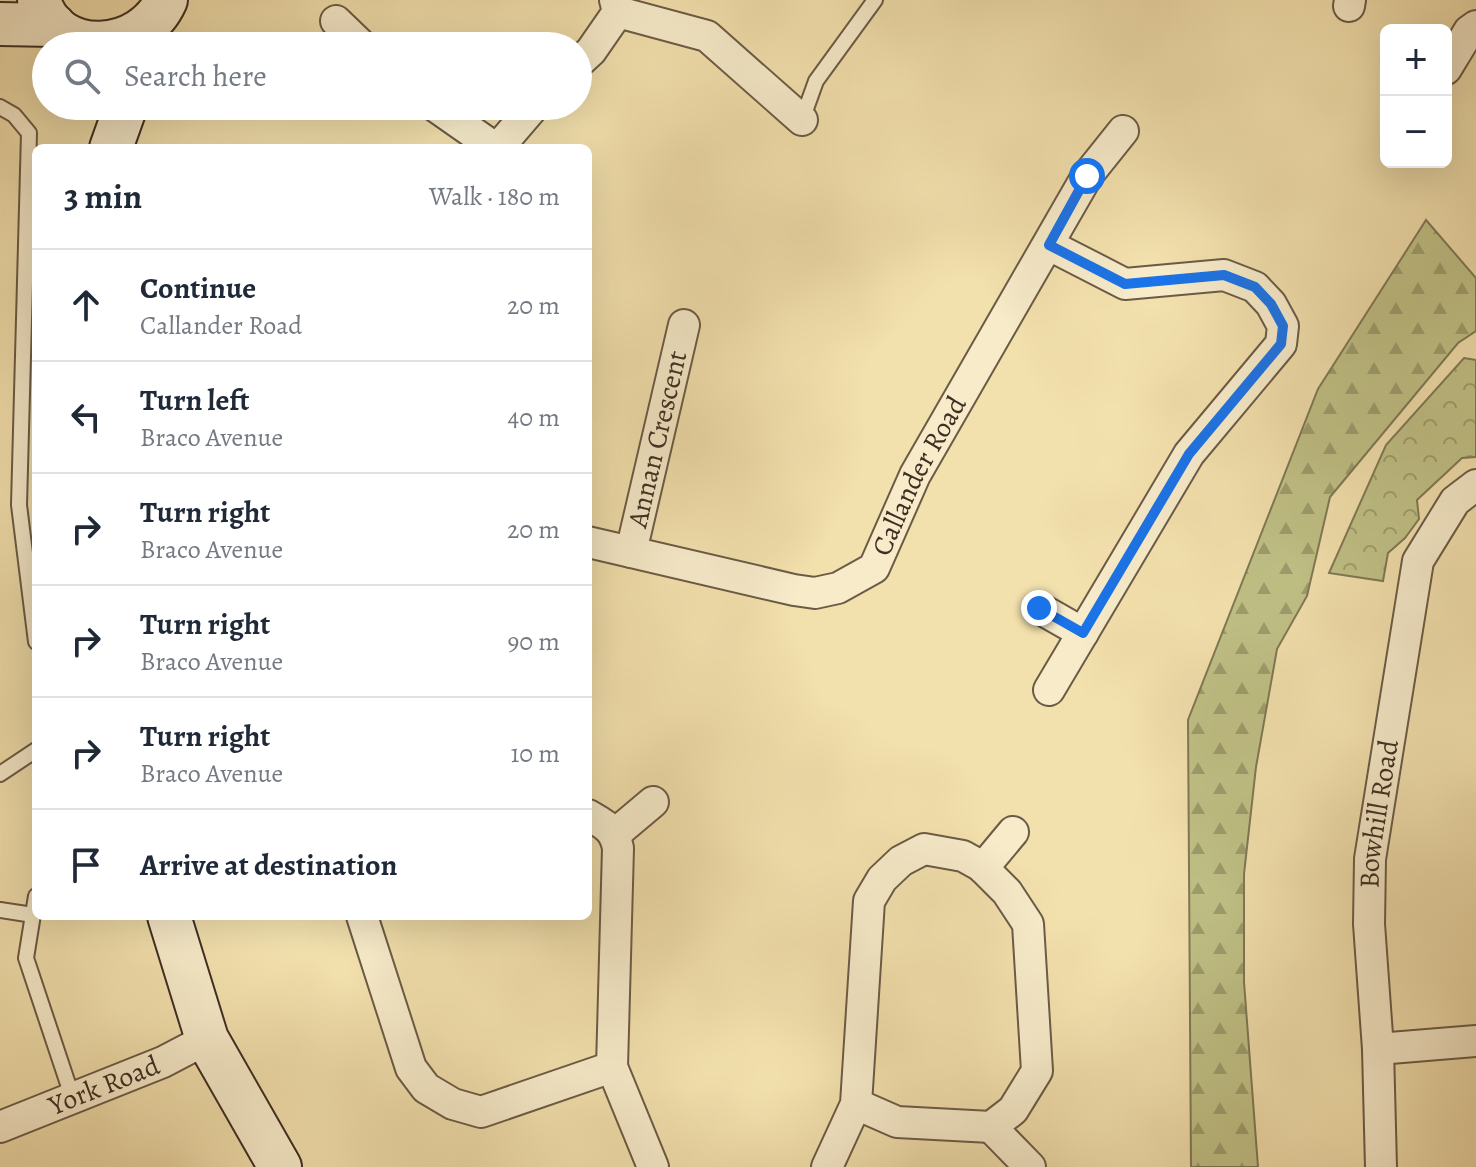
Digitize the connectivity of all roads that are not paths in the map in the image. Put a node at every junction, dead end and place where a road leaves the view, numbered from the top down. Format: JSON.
{"nodes":[{"id":1,"x":875,"y":0,"type":"edge"},
{"id":2,"x":617,"y":6,"type":"edge"},
{"id":3,"x":336,"y":21,"type":"dead end"},
{"id":4,"x":0,"y":24,"type":"edge"},
{"id":5,"x":1476,"y":26,"type":"edge"},
{"id":6,"x":60,"y":27,"type":"edge"},
{"id":7,"x":347,"y":32,"type":"edge"},
{"id":8,"x":592,"y":49,"type":"edge"},
{"id":9,"x":1452,"y":59,"type":"edge"},
{"id":10,"x":0,"y":107,"type":"edge"},
{"id":11,"x":101,"y":120,"type":"edge"},
{"id":12,"x":121,"y":120,"type":"edge"},
{"id":13,"x":456,"y":120,"type":"edge"},
{"id":14,"x":522,"y":120,"type":"edge"},
{"id":15,"x":802,"y":120,"type":"joint"},
{"id":16,"x":1123,"y":131,"type":"dead end"},
{"id":17,"x":104,"y":144,"type":"edge"},
{"id":18,"x":112,"y":144,"type":"edge"},
{"id":19,"x":491,"y":144,"type":"edge"},
{"id":20,"x":501,"y":144,"type":"edge"},
{"id":21,"x":1049,"y":245,"type":"junction"},
{"id":22,"x":684,"y":325,"type":"dead end"},
{"id":23,"x":1476,"y":485,"type":"edge"},
{"id":24,"x":592,"y":543,"type":"edge"},
{"id":25,"x":631,"y":552,"type":"junction"},
{"id":26,"x":1039,"y":608,"type":"dead end"},
{"id":27,"x":32,"y":610,"type":"edge"},
{"id":28,"x":1083,"y":633,"type":"junction"},
{"id":29,"x":1049,"y":690,"type":"dead end"},
{"id":30,"x":32,"y":753,"type":"edge"},
{"id":31,"x":0,"y":774,"type":"edge"},
{"id":32,"x":653,"y":802,"type":"dead end"},
{"id":33,"x":592,"y":817,"type":"edge"},
{"id":34,"x":1013,"y":832,"type":"dead end"},
{"id":35,"x":615,"y":834,"type":"junction"},
{"id":36,"x":983,"y":868,"type":"junction"},
{"id":37,"x":0,"y":910,"type":"edge"},
{"id":38,"x":32,"y":915,"type":"edge"},
{"id":39,"x":32,"y":920,"type":"edge"},
{"id":40,"x":170,"y":920,"type":"edge"},
{"id":41,"x":363,"y":920,"type":"edge"},
{"id":42,"x":207,"y":1039,"type":"junction"},
{"id":43,"x":1476,"y":1041,"type":"edge"},
{"id":44,"x":1378,"y":1049,"type":"junction"},
{"id":45,"x":612,"y":1067,"type":"junction"},
{"id":46,"x":73,"y":1099,"type":"junction"},
{"id":47,"x":856,"y":1104,"type":"junction"},
{"id":48,"x":0,"y":1127,"type":"edge"},
{"id":49,"x":991,"y":1127,"type":"junction"},
{"id":50,"x":280,"y":1167,"type":"edge"},
{"id":51,"x":653,"y":1167,"type":"edge"},
{"id":52,"x":827,"y":1167,"type":"edge"},
{"id":53,"x":1030,"y":1167,"type":"edge"},
{"id":54,"x":1381,"y":1167,"type":"edge"}],
"edges":[{"from":1,"to":15,"type":"lane"},
{"from":2,"to":8,"type":"street"},
{"from":2,"to":15,"type":"street"},
{"from":3,"to":7,"type":"street"},
{"from":4,"to":6,"type":"main road"},
{"from":5,"to":9,"type":"street"},
{"from":10,"to":27,"type":"lane"},
{"from":11,"to":17,"type":"main road"},
{"from":12,"to":18,"type":"main road"},
{"from":13,"to":19,"type":"street"},
{"from":14,"to":20,"type":"street"},
{"from":16,"to":21,"type":"street","name":"Callander Road"},
{"from":21,"to":25,"type":"street","name":"Callander Road"},
{"from":21,"to":28,"type":"street"},
{"from":22,"to":25,"type":"street","name":"Annan Crescent"},
{"from":23,"to":44,"type":"street","name":"Bowhill Road"},
{"from":24,"to":25,"type":"street","name":"Callander Road"},
{"from":26,"to":28,"type":"street"},
{"from":28,"to":29,"type":"street"},
{"from":30,"to":31,"type":"lane"},
{"from":32,"to":35,"type":"street"},
{"from":33,"to":35,"type":"street"},
{"from":34,"to":36,"type":"street"},
{"from":35,"to":45,"type":"street"},
{"from":36,"to":47,"type":"street"},
{"from":36,"to":49,"type":"street"},
{"from":37,"to":38,"type":"lane"},
{"from":39,"to":46,"type":"lane"},
{"from":40,"to":42,"type":"main road"},
{"from":41,"to":45,"type":"street"},
{"from":42,"to":46,"type":"street","name":"York Road"},
{"from":42,"to":50,"type":"main road"},
{"from":43,"to":44,"type":"street"},
{"from":44,"to":54,"type":"street","name":"Bowhill Road"},
{"from":45,"to":51,"type":"street"},
{"from":46,"to":48,"type":"street","name":"York Road"},
{"from":47,"to":49,"type":"street"},
{"from":47,"to":52,"type":"street"},
{"from":49,"to":53,"type":"street"}]}
